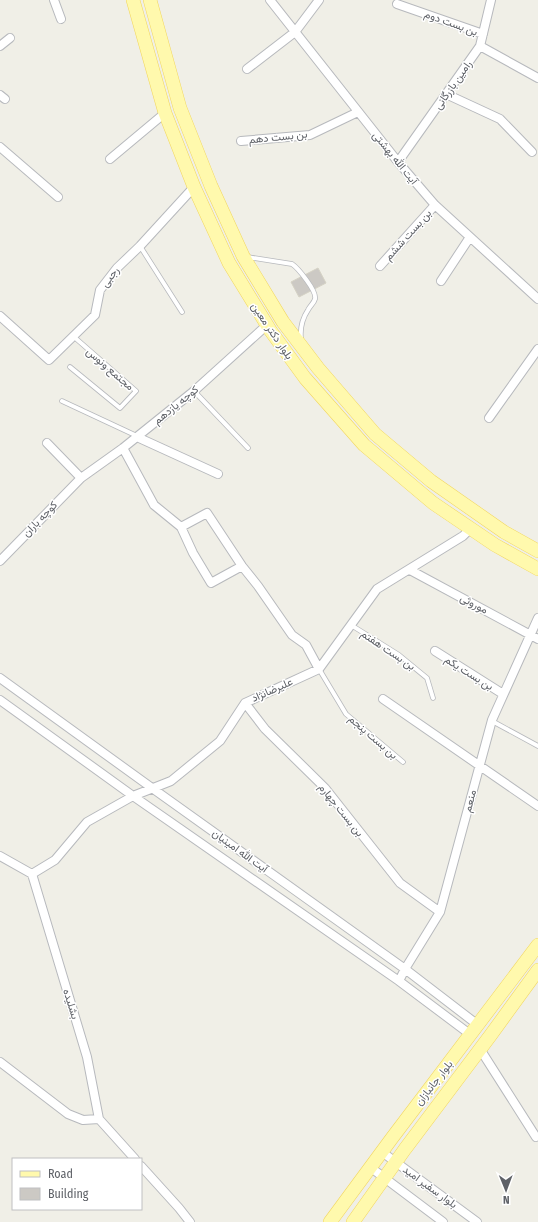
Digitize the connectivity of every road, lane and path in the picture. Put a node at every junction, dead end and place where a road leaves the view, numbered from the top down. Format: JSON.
{"nodes":[{"id":1,"x":54,"y":0,"type":"edge"},
{"id":2,"x":133,"y":0,"type":"edge"},
{"id":3,"x":150,"y":0,"type":"edge"},
{"id":4,"x":270,"y":0,"type":"edge"},
{"id":5,"x":319,"y":0,"type":"edge"},
{"id":6,"x":491,"y":0,"type":"edge"},
{"id":7,"x":397,"y":4,"type":"dead end"},
{"id":8,"x":61,"y":19,"type":"dead end"},
{"id":9,"x":294,"y":32,"type":"junction"},
{"id":10,"x":483,"y":34,"type":"junction"},
{"id":11,"x":10,"y":38,"type":"dead end"},
{"id":12,"x":0,"y":46,"type":"edge"},
{"id":13,"x":480,"y":46,"type":"junction"},
{"id":14,"x":247,"y":69,"type":"dead end"},
{"id":15,"x":538,"y":78,"type":"edge"},
{"id":16,"x":446,"y":94,"type":"junction"},
{"id":17,"x":358,"y":112,"type":"junction"},
{"id":18,"x":165,"y":113,"type":"junction"},
{"id":19,"x":242,"y":141,"type":"dead end"},
{"id":20,"x":0,"y":147,"type":"edge"},
{"id":21,"x":532,"y":152,"type":"dead end"},
{"id":22,"x":110,"y":160,"type":"dead end"},
{"id":23,"x":398,"y":162,"type":"junction"},
{"id":24,"x":194,"y":186,"type":"junction"},
{"id":25,"x":58,"y":197,"type":"dead end"},
{"id":26,"x":435,"y":205,"type":"junction"},
{"id":27,"x":470,"y":237,"type":"junction"},
{"id":28,"x":140,"y":246,"type":"junction"},
{"id":29,"x":243,"y":256,"type":"junction"},
{"id":30,"x":380,"y":266,"type":"dead end"},
{"id":31,"x":441,"y":281,"type":"dead end"},
{"id":32,"x":538,"y":299,"type":"edge"},
{"id":33,"x":182,"y":312,"type":"dead end"},
{"id":34,"x":0,"y":316,"type":"edge"},
{"id":35,"x":266,"y":325,"type":"junction"},
{"id":36,"x":73,"y":336,"type":"junction"},
{"id":37,"x":302,"y":348,"type":"junction"},
{"id":38,"x":538,"y":350,"type":"edge"},
{"id":39,"x":70,"y":367,"type":"dead end"},
{"id":40,"x":194,"y":391,"type":"junction"},
{"id":41,"x":62,"y":401,"type":"dead end"},
{"id":42,"x":489,"y":418,"type":"dead end"},
{"id":43,"x":137,"y":437,"type":"junction"},
{"id":44,"x":47,"y":442,"type":"dead end"},
{"id":45,"x":123,"y":448,"type":"junction"},
{"id":46,"x":248,"y":448,"type":"dead end"},
{"id":47,"x":218,"y":474,"type":"dead end"},
{"id":48,"x":81,"y":478,"type":"junction"},
{"id":49,"x":181,"y":527,"type":"junction"},
{"id":50,"x":470,"y":529,"type":"junction"},
{"id":51,"x":538,"y":552,"type":"edge"},
{"id":52,"x":0,"y":561,"type":"edge"},
{"id":53,"x":242,"y":566,"type":"junction"},
{"id":54,"x":410,"y":570,"type":"junction"},
{"id":55,"x":538,"y":570,"type":"edge"},
{"id":56,"x":538,"y":618,"type":"edge"},
{"id":57,"x":351,"y":625,"type":"junction"},
{"id":58,"x":530,"y":635,"type":"junction"},
{"id":59,"x":538,"y":639,"type":"edge"},
{"id":60,"x":435,"y":651,"type":"dead end"},
{"id":61,"x":319,"y":669,"type":"junction"},
{"id":62,"x":0,"y":678,"type":"edge"},
{"id":63,"x":503,"y":694,"type":"junction"},
{"id":64,"x":433,"y":698,"type":"dead end"},
{"id":65,"x":383,"y":699,"type":"dead end"},
{"id":66,"x":0,"y":700,"type":"edge"},
{"id":67,"x":245,"y":703,"type":"junction"},
{"id":68,"x":492,"y":720,"type":"junction"},
{"id":69,"x":538,"y":746,"type":"edge"},
{"id":70,"x":402,"y":762,"type":"dead end"},
{"id":71,"x":479,"y":766,"type":"junction"},
{"id":72,"x":152,"y":788,"type":"junction"},
{"id":73,"x":133,"y":796,"type":"junction"},
{"id":74,"x":538,"y":806,"type":"edge"},
{"id":75,"x":0,"y":856,"type":"edge"},
{"id":76,"x":32,"y":874,"type":"junction"},
{"id":77,"x":440,"y":912,"type":"junction"},
{"id":78,"x":538,"y":945,"type":"edge"},
{"id":79,"x":405,"y":969,"type":"junction"},
{"id":80,"x":536,"y":977,"type":"edge"},
{"id":81,"x":399,"y":981,"type":"junction"},
{"id":82,"x":475,"y":1030,"type":"junction"},
{"id":83,"x":480,"y":1049,"type":"junction"},
{"id":84,"x":0,"y":1062,"type":"edge"},
{"id":85,"x":99,"y":1118,"type":"junction"},
{"id":86,"x":536,"y":1137,"type":"dead end"},
{"id":87,"x":382,"y":1152,"type":"junction"},
{"id":88,"x":134,"y":1158,"type":"edge"},
{"id":89,"x":396,"y":1162,"type":"junction"},
{"id":90,"x":142,"y":1167,"type":"edge"},
{"id":91,"x":370,"y":1167,"type":"junction"},
{"id":92,"x":385,"y":1178,"type":"junction"},
{"id":93,"x":190,"y":1222,"type":"edge"},
{"id":94,"x":330,"y":1222,"type":"edge"},
{"id":95,"x":353,"y":1222,"type":"edge"},
{"id":96,"x":443,"y":1222,"type":"edge"},
{"id":97,"x":478,"y":1222,"type":"edge"}],
"edges":[{"from":1,"to":8,"type":"street"},
{"from":2,"to":18,"type":"main road","name":"بلوار دکتر معین"},
{"from":3,"to":29,"type":"main road","name":"بلوار دکتر معین"},
{"from":4,"to":9,"type":"street","name":"آیت الله بهشتی"},
{"from":5,"to":9,"type":"street"},
{"from":6,"to":10,"type":"street","name":"رامین بازرگانی"},
{"from":7,"to":10,"type":"street","name":"بن بست دوم"},
{"from":9,"to":14,"type":"street"},
{"from":9,"to":17,"type":"street","name":"آیت الله بهشتی"},
{"from":10,"to":13,"type":"street","name":"رامین بازرگانی"},
{"from":11,"to":12,"type":"street"},
{"from":13,"to":15,"type":"street"},
{"from":13,"to":16,"type":"street","name":"رامین بازرگانی"},
{"from":16,"to":21,"type":"street"},
{"from":16,"to":23,"type":"street","name":"رامین بازرگانی"},
{"from":17,"to":19,"type":"street","name":"بن بست دهم"},
{"from":17,"to":23,"type":"street","name":"آیت الله بهشتی"},
{"from":18,"to":22,"type":"street"},
{"from":18,"to":24,"type":"main road","name":"بلوار دکتر معین"},
{"from":20,"to":25,"type":"street"},
{"from":23,"to":26,"type":"street","name":"آیت الله بهشتی"},
{"from":24,"to":28,"type":"street","name":"رجبی"},
{"from":24,"to":35,"type":"main road","name":"بلوار دکتر معین"},
{"from":26,"to":27,"type":"street","name":"آیت الله بهشتی"},
{"from":26,"to":30,"type":"street","name":"بن بست ششم"},
{"from":27,"to":31,"type":"street"},
{"from":27,"to":32,"type":"street","name":"آیت الله بهشتی"},
{"from":28,"to":33,"type":"lane"},
{"from":28,"to":36,"type":"street","name":"رجبی"},
{"from":29,"to":37,"type":"main road","name":"بلوار دکتر معین"},
{"from":29,"to":37,"type":"lane"},
{"from":34,"to":36,"type":"street","name":"رجبی"},
{"from":35,"to":40,"type":"street","name":"کوچه یازدهم"},
{"from":35,"to":50,"type":"main road","name":"بلوار دکتر معین"},
{"from":36,"to":39,"type":"lane","name":"مجتمع ونوس"},
{"from":37,"to":51,"type":"main road","name":"بلوار دکتر معین"},
{"from":38,"to":42,"type":"street"},
{"from":40,"to":43,"type":"street","name":"کوچه یازدهم"},
{"from":40,"to":46,"type":"lane"},
{"from":41,"to":43,"type":"lane"},
{"from":43,"to":45,"type":"street","name":"کوچه یازدهم"},
{"from":43,"to":47,"type":"street"},
{"from":44,"to":48,"type":"street"},
{"from":45,"to":48,"type":"street","name":"کوچه یازدهم"},
{"from":45,"to":49,"type":"street"},
{"from":48,"to":52,"type":"street","name":"کوچه باران"},
{"from":49,"to":53,"type":"street"},
{"from":49,"to":53,"type":"street"},
{"from":50,"to":54,"type":"street","name":"علیرضانژاد"},
{"from":50,"to":55,"type":"main road","name":"بلوار دکتر معین"},
{"from":53,"to":61,"type":"street"},
{"from":54,"to":57,"type":"street","name":"علیرضانژاد"},
{"from":54,"to":58,"type":"street","name":"موروثی"},
{"from":56,"to":58,"type":"street","name":"منعم"},
{"from":57,"to":61,"type":"street","name":"علیرضانژاد"},
{"from":57,"to":64,"type":"lane","name":"بن بست هفتم"},
{"from":58,"to":59,"type":"street","name":"موروثی"},
{"from":58,"to":63,"type":"street","name":"منعم"},
{"from":60,"to":63,"type":"street","name":"بن بست یکم"},
{"from":61,"to":67,"type":"street","name":"علیرضانژاد"},
{"from":61,"to":70,"type":"lane","name":"بن بست پنجم"},
{"from":62,"to":72,"type":"street","name":"آیت الله امینیان"},
{"from":63,"to":68,"type":"street","name":"منعم"},
{"from":65,"to":71,"type":"street"},
{"from":66,"to":73,"type":"street","name":"آیت الله امینیان"},
{"from":67,"to":72,"type":"street","name":"علیرضانژاد"},
{"from":67,"to":77,"type":"street","name":"بن بست چهارم"},
{"from":68,"to":69,"type":"lane"},
{"from":68,"to":71,"type":"street","name":"منعم"},
{"from":71,"to":74,"type":"street"},
{"from":71,"to":77,"type":"street","name":"منعم"},
{"from":72,"to":73,"type":"street","name":"علیرضانژاد"},
{"from":72,"to":79,"type":"street","name":"آیت الله امینیان"},
{"from":73,"to":76,"type":"street","name":"علیرضانژاد"},
{"from":73,"to":81,"type":"street","name":"آیت الله امینیان"},
{"from":75,"to":76,"type":"street"},
{"from":76,"to":85,"type":"street","name":"بشلیده"},
{"from":77,"to":79,"type":"street","name":"منعم"},
{"from":78,"to":82,"type":"main road","name":"بلوار جانبازان"},
{"from":79,"to":81,"type":"street","name":"منعم"},
{"from":79,"to":82,"type":"street","name":"آیت الله امینیان"},
{"from":80,"to":83,"type":"main road","name":"بلوار جانبازان"},
{"from":81,"to":82,"type":"street","name":"آیت الله امینیان"},
{"from":82,"to":87,"type":"main road","name":"بلوار جانبازان"},
{"from":83,"to":86,"type":"street"},
{"from":83,"to":89,"type":"main road","name":"بلوار جانبازان"},
{"from":84,"to":85,"type":"street"},
{"from":85,"to":88,"type":"street"},
{"from":87,"to":89,"type":"street","name":"بلوار سفیر امید"},
{"from":87,"to":91,"type":"main road","name":"بلوار جانبازان"},
{"from":89,"to":92,"type":"main road","name":"بلوار جانبازان"},
{"from":89,"to":97,"type":"street","name":"بلوار سفیر امید"},
{"from":90,"to":93,"type":"street"},
{"from":91,"to":92,"type":"street","name":"بلوار سفیر امید"},
{"from":91,"to":94,"type":"main road","name":"بلوار جانبازان"},
{"from":92,"to":95,"type":"main road","name":"بلوار جانبازان"},
{"from":92,"to":96,"type":"street","name":"بلوار سفیر امید"}]}
